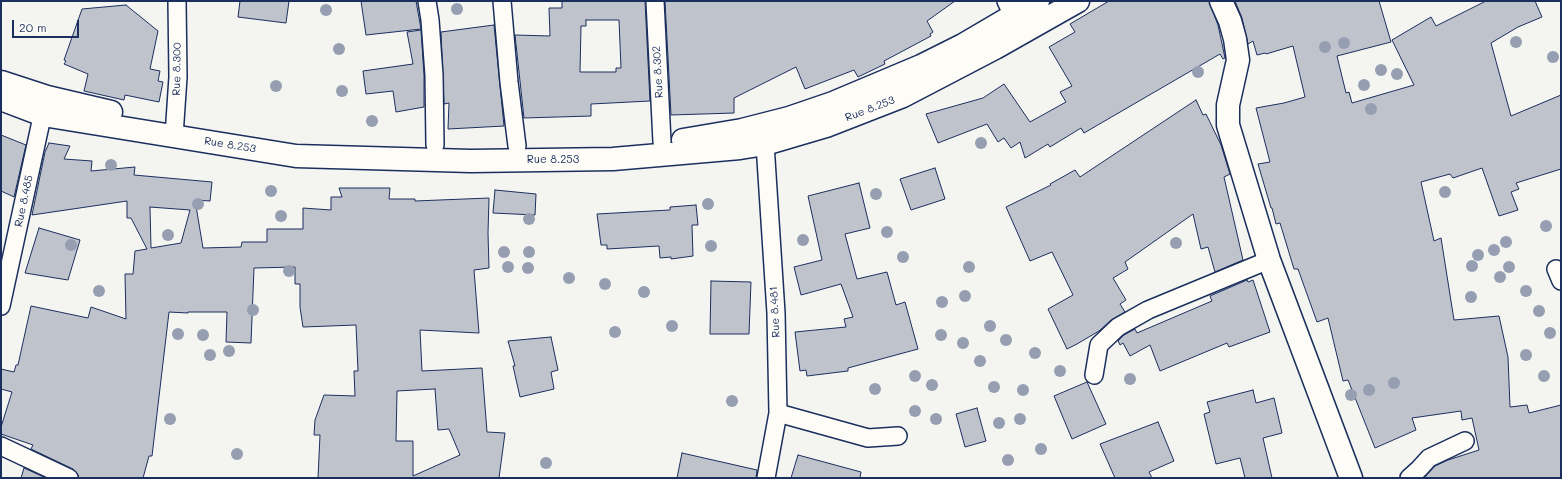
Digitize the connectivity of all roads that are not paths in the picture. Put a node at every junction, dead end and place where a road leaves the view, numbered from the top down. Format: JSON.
{"nodes":[{"id":1,"x":178,"y":1,"type":"edge"},
{"id":2,"x":427,"y":1,"type":"edge"},
{"id":3,"x":502,"y":1,"type":"edge"},
{"id":4,"x":655,"y":1,"type":"edge"},
{"id":5,"x":1038,"y":1,"type":"edge"},
{"id":6,"x":1078,"y":1,"type":"edge"},
{"id":7,"x":1221,"y":1,"type":"edge"},
{"id":8,"x":1009,"y":9,"type":"edge"},
{"id":9,"x":1,"y":82,"type":"edge"},
{"id":10,"x":1,"y":99,"type":"edge"},
{"id":11,"x":45,"y":106,"type":"junction"},
{"id":12,"x":175,"y":130,"type":"junction"},
{"id":13,"x":662,"y":142,"type":"junction"},
{"id":14,"x":765,"y":144,"type":"junction"},
{"id":15,"x":435,"y":145,"type":"junction"},
{"id":16,"x":517,"y":146,"type":"junction"},
{"id":17,"x":1269,"y":260,"type":"junction"},
{"id":18,"x":1,"y":306,"type":"edge"},
{"id":19,"x":1094,"y":374,"type":"dead end"},
{"id":20,"x":778,"y":413,"type":"junction"},
{"id":21,"x":898,"y":436,"type":"dead end"},
{"id":22,"x":1465,"y":441,"type":"dead end"},
{"id":23,"x":1,"y":446,"type":"edge"},
{"id":24,"x":69,"y":478,"type":"edge"},
{"id":25,"x":766,"y":478,"type":"edge"},
{"id":26,"x":1352,"y":478,"type":"edge"},
{"id":27,"x":1409,"y":478,"type":"edge"}],
"edges":[{"from":1,"to":12,"type":"street","name":"Rue 8.300"},
{"from":2,"to":15,"type":"street"},
{"from":3,"to":16,"type":"street"},
{"from":4,"to":13,"type":"street","name":"Rue 8.302"},
{"from":5,"to":8,"type":"main road","name":"Rue 8.253"},
{"from":6,"to":14,"type":"main road","name":"Rue 8.253"},
{"from":7,"to":17,"type":"main road"},
{"from":8,"to":13,"type":"main road","name":"Rue 8.253"},
{"from":9,"to":11,"type":"main road","name":"Rue 8.253"},
{"from":10,"to":11,"type":"main road","name":"Rue 8.253"},
{"from":11,"to":12,"type":"main road","name":"Rue 8.253"},
{"from":11,"to":18,"type":"street","name":"Rue 8.485"},
{"from":12,"to":14,"type":"main road","name":"Rue 8.253"},
{"from":12,"to":15,"type":"main road","name":"Rue 8.253"},
{"from":13,"to":16,"type":"main road","name":"Rue 8.253"},
{"from":14,"to":20,"type":"street","name":"Rue 8.481"},
{"from":15,"to":16,"type":"main road","name":"Rue 8.253"},
{"from":17,"to":19,"type":"street"},
{"from":17,"to":26,"type":"main road"},
{"from":20,"to":21,"type":"street"},
{"from":20,"to":25,"type":"street","name":"Rue 8.481"},
{"from":22,"to":27,"type":"street"},
{"from":23,"to":24,"type":"street"}]}
